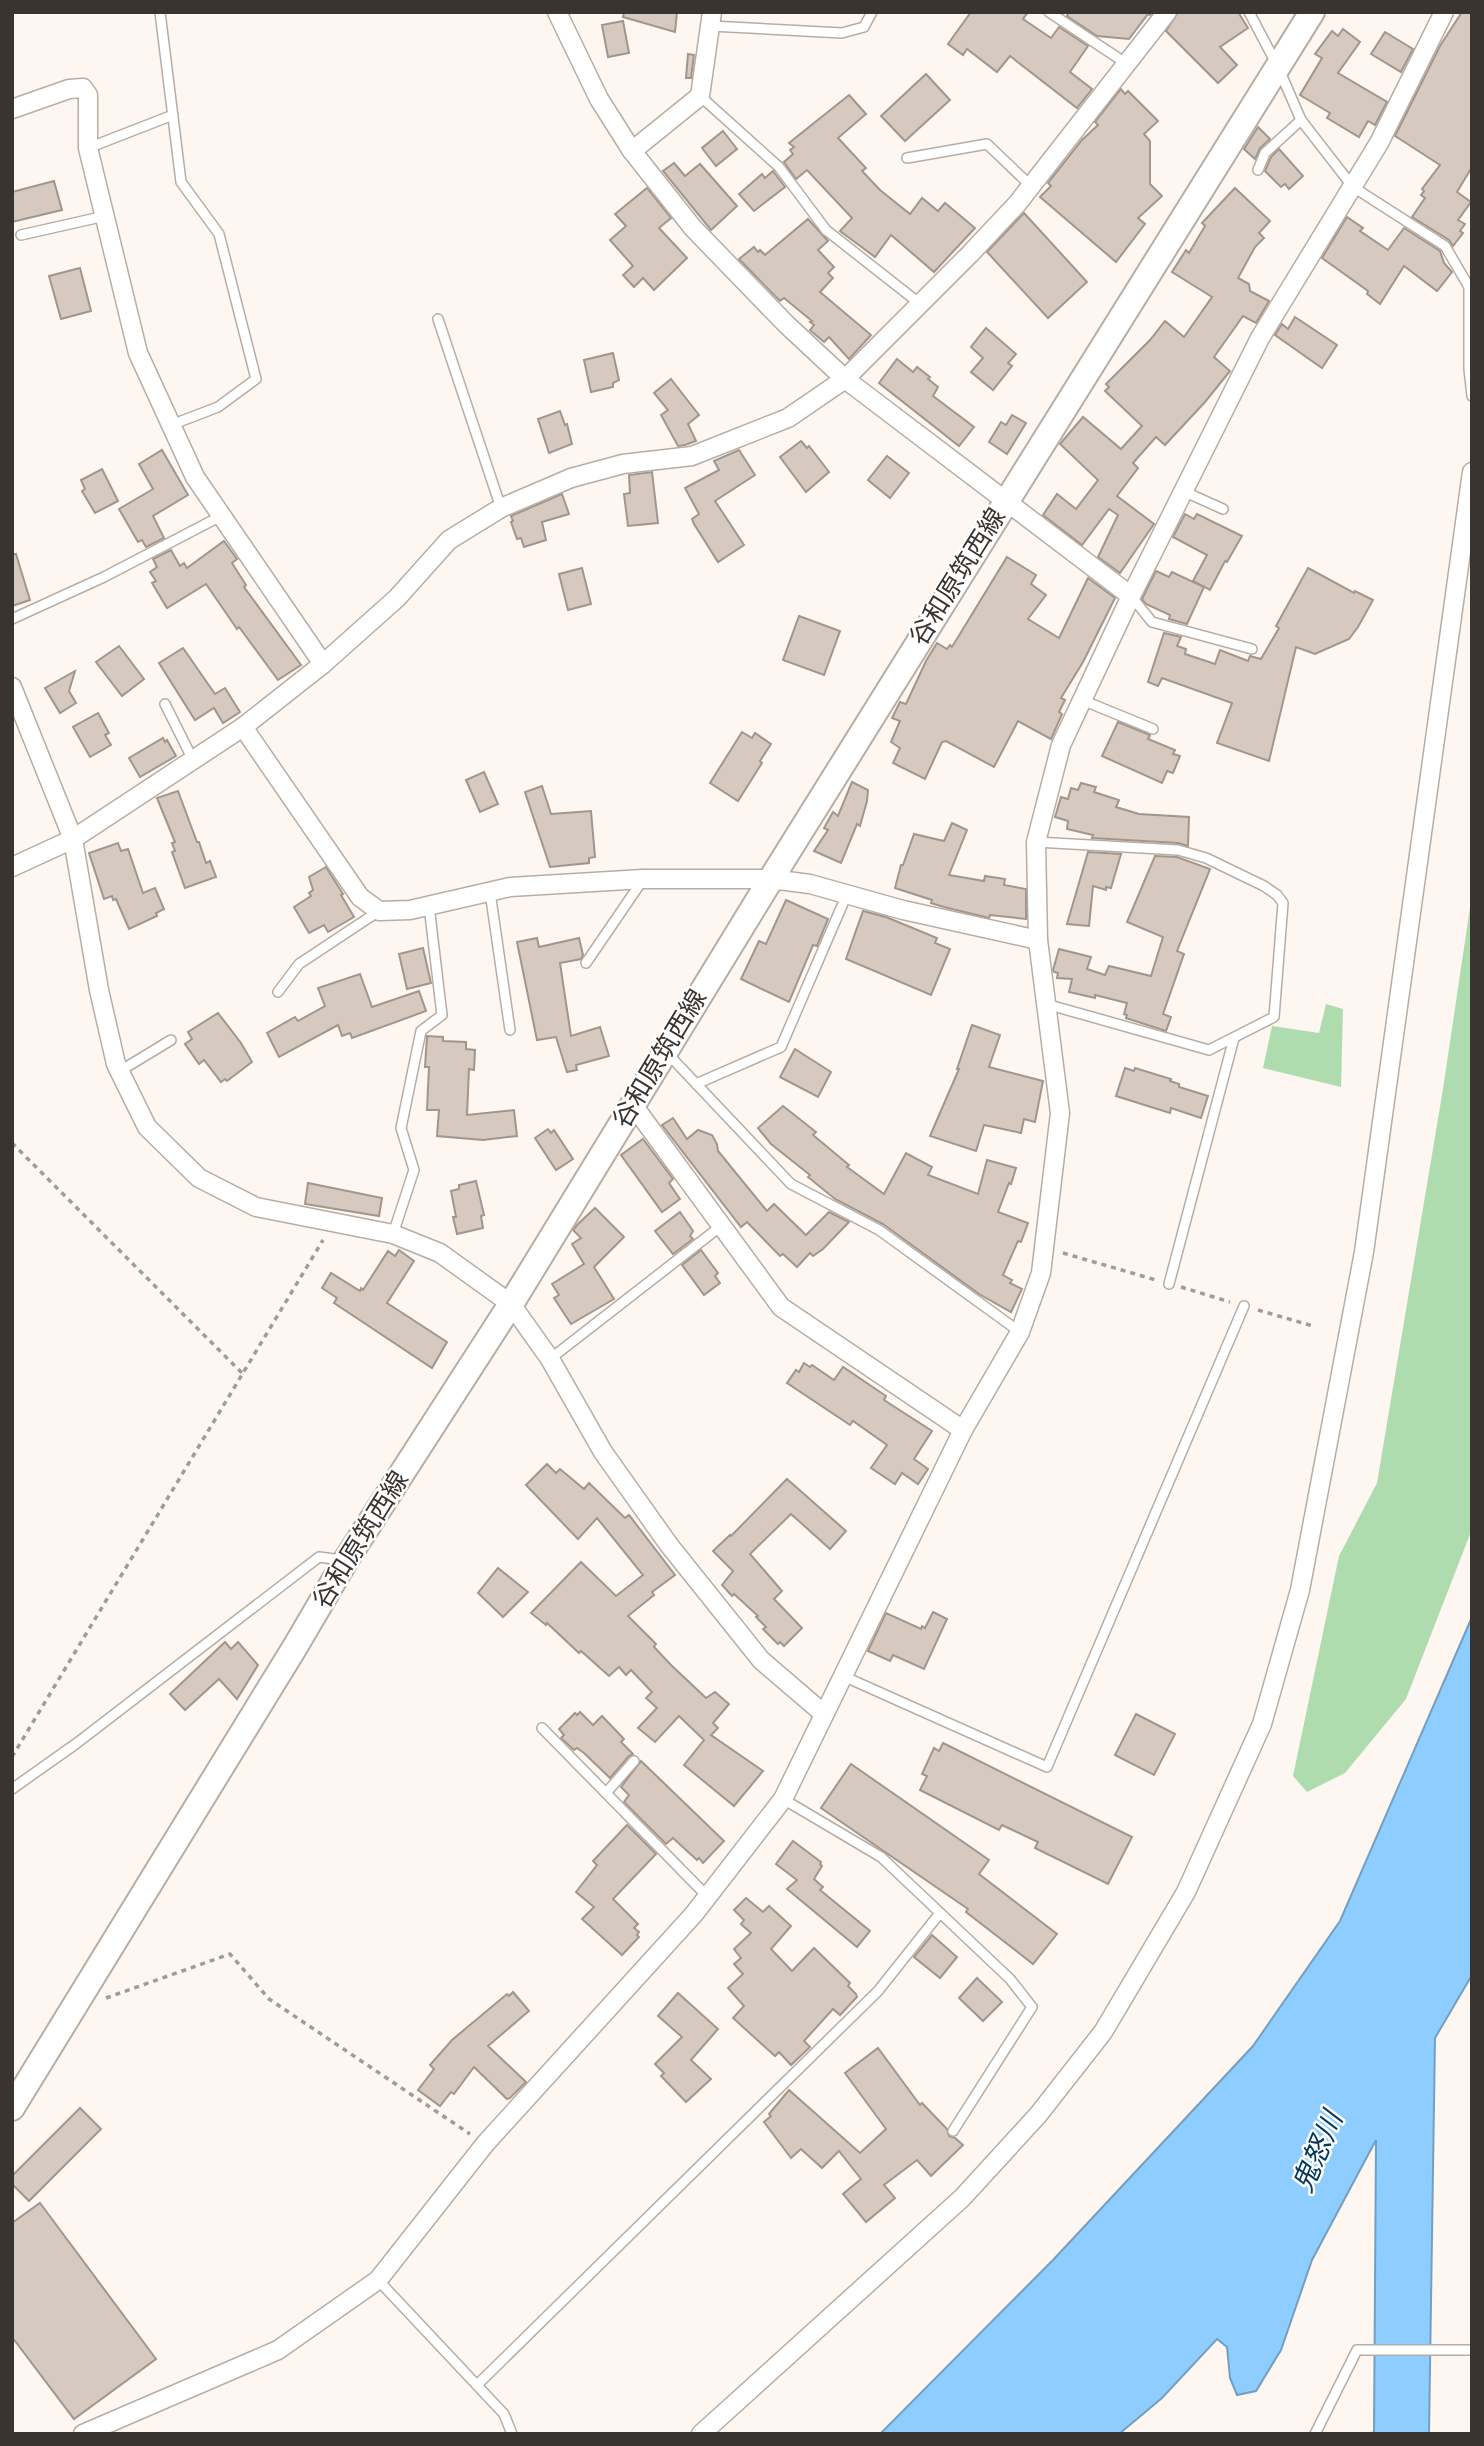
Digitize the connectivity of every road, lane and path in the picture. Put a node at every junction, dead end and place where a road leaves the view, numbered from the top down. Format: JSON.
{"nodes":[{"id":1,"x":160,"y":12,"type":"edge"},
{"id":2,"x":557,"y":12,"type":"edge"},
{"id":3,"x":872,"y":12,"type":"edge"},
{"id":4,"x":1049,"y":12,"type":"edge"},
{"id":5,"x":1167,"y":12,"type":"edge"},
{"id":6,"x":1249,"y":12,"type":"edge"},
{"id":7,"x":1312,"y":12,"type":"edge"},
{"id":8,"x":1444,"y":12,"type":"edge"},
{"id":9,"x":711,"y":19,"type":"edge"},
{"id":10,"x":1128,"y":64,"type":"junction"},
{"id":11,"x":1278,"y":67,"type":"junction"},
{"id":12,"x":700,"y":96,"type":"junction"},
{"id":13,"x":12,"y":109,"type":"edge"},
{"id":14,"x":173,"y":115,"type":"junction"},
{"id":15,"x":1301,"y":120,"type":"junction"},
{"id":16,"x":88,"y":148,"type":"junction"},
{"id":17,"x":632,"y":150,"type":"junction"},
{"id":18,"x":907,"y":158,"type":"dead end"},
{"id":19,"x":1258,"y":170,"type":"dead end"},
{"id":20,"x":1031,"y":186,"type":"junction"},
{"id":21,"x":1353,"y":187,"type":"junction"},
{"id":22,"x":105,"y":216,"type":"junction"},
{"id":23,"x":21,"y":235,"type":"dead end"},
{"id":24,"x":919,"y":303,"type":"junction"},
{"id":25,"x":438,"y":318,"type":"dead end"},
{"id":26,"x":845,"y":379,"type":"junction"},
{"id":27,"x":1472,"y":396,"type":"edge"},
{"id":28,"x":171,"y":425,"type":"junction"},
{"id":29,"x":1472,"y":472,"type":"edge"},
{"id":30,"x":1183,"y":491,"type":"junction"},
{"id":31,"x":1006,"y":500,"type":"junction"},
{"id":32,"x":501,"y":508,"type":"junction"},
{"id":33,"x":1223,"y":509,"type":"dead end"},
{"id":34,"x":221,"y":516,"type":"junction"},
{"id":35,"x":1131,"y":596,"type":"junction"},
{"id":36,"x":12,"y":619,"type":"edge"},
{"id":37,"x":1252,"y":649,"type":"dead end"},
{"id":38,"x":323,"y":664,"type":"junction"},
{"id":39,"x":12,"y":687,"type":"edge"},
{"id":40,"x":1082,"y":700,"type":"junction"},
{"id":41,"x":165,"y":704,"type":"dead end"},
{"id":42,"x":243,"y":727,"type":"junction"},
{"id":43,"x":1153,"y":729,"type":"dead end"},
{"id":44,"x":192,"y":760,"type":"junction"},
{"id":45,"x":73,"y":839,"type":"junction"},
{"id":46,"x":1035,"y":842,"type":"junction"},
{"id":47,"x":12,"y":867,"type":"edge"},
{"id":48,"x":643,"y":878,"type":"junction"},
{"id":49,"x":771,"y":879,"type":"junction"},
{"id":50,"x":490,"y":892,"type":"junction"},
{"id":51,"x":847,"y":894,"type":"junction"},
{"id":52,"x":429,"y":906,"type":"junction"},
{"id":53,"x":379,"y":911,"type":"junction"},
{"id":54,"x":1038,"y":940,"type":"junction"},
{"id":55,"x":586,"y":963,"type":"dead end"},
{"id":56,"x":278,"y":992,"type":"dead end"},
{"id":57,"x":1046,"y":1004,"type":"junction"},
{"id":58,"x":510,"y":1030,"type":"dead end"},
{"id":59,"x":1234,"y":1038,"type":"junction"},
{"id":60,"x":171,"y":1040,"type":"dead end"},
{"id":61,"x":665,"y":1051,"type":"junction"},
{"id":62,"x":120,"y":1071,"type":"junction"},
{"id":63,"x":696,"y":1084,"type":"junction"},
{"id":64,"x":633,"y":1105,"type":"junction"},
{"id":65,"x":12,"y":1143,"type":"edge"},
{"id":66,"x":334,"y":1222,"type":"junction"},
{"id":67,"x":721,"y":1226,"type":"junction"},
{"id":68,"x":393,"y":1234,"type":"junction"},
{"id":69,"x":1169,"y":1284,"type":"dead end"},
{"id":70,"x":511,"y":1304,"type":"junction"},
{"id":71,"x":1244,"y":1306,"type":"dead end"},
{"id":72,"x":1020,"y":1332,"type":"junction"},
{"id":73,"x":550,"y":1359,"type":"junction"},
{"id":74,"x":243,"y":1373,"type":"junction"},
{"id":75,"x":963,"y":1430,"type":"junction"},
{"id":76,"x":346,"y":1560,"type":"junction"},
{"id":77,"x":843,"y":1676,"type":"junction"},
{"id":78,"x":824,"y":1714,"type":"junction"},
{"id":79,"x":541,"y":1728,"type":"dead end"},
{"id":80,"x":12,"y":1757,"type":"edge"},
{"id":81,"x":634,"y":1761,"type":"dead end"},
{"id":82,"x":12,"y":1788,"type":"edge"},
{"id":83,"x":606,"y":1793,"type":"junction"},
{"id":84,"x":783,"y":1799,"type":"junction"},
{"id":85,"x":707,"y":1896,"type":"junction"},
{"id":86,"x":940,"y":1913,"type":"junction"},
{"id":87,"x":71,"y":2010,"type":"junction"},
{"id":88,"x":12,"y":2108,"type":"edge"},
{"id":89,"x":953,"y":2131,"type":"dead end"},
{"id":90,"x":485,"y":2144,"type":"junction"},
{"id":91,"x":379,"y":2280,"type":"junction"},
{"id":92,"x":1472,"y":2350,"type":"edge"},
{"id":93,"x":477,"y":2385,"type":"junction"},
{"id":94,"x":83,"y":2434,"type":"edge"},
{"id":95,"x":512,"y":2434,"type":"edge"},
{"id":96,"x":701,"y":2434,"type":"edge"},
{"id":97,"x":1315,"y":2434,"type":"edge"}],
"edges":[{"from":1,"to":14,"type":"lane"},
{"from":2,"to":17,"type":"street"},
{"from":3,"to":9,"type":"lane"},
{"from":4,"to":10,"type":"lane"},
{"from":5,"to":10,"type":"street"},
{"from":6,"to":11,"type":"lane"},
{"from":7,"to":11,"type":"main road","name":"谷和原筑西線"},
{"from":8,"to":21,"type":"street"},
{"from":9,"to":12,"type":"street"},
{"from":10,"to":20,"type":"street"},
{"from":11,"to":15,"type":"lane"},
{"from":11,"to":31,"type":"main road","name":"谷和原筑西線"},
{"from":12,"to":17,"type":"street"},
{"from":12,"to":24,"type":"lane"},
{"from":13,"to":16,"type":"street"},
{"from":14,"to":16,"type":"lane"},
{"from":14,"to":28,"type":"lane"},
{"from":15,"to":19,"type":"lane"},
{"from":15,"to":21,"type":"lane"},
{"from":16,"to":22,"type":"street"},
{"from":17,"to":26,"type":"street"},
{"from":18,"to":20,"type":"lane"},
{"from":20,"to":24,"type":"street"},
{"from":21,"to":27,"type":"lane"},
{"from":21,"to":30,"type":"street"},
{"from":22,"to":23,"type":"lane"},
{"from":22,"to":28,"type":"street"},
{"from":24,"to":26,"type":"street"},
{"from":25,"to":32,"type":"lane"},
{"from":26,"to":31,"type":"street"},
{"from":26,"to":32,"type":"street"},
{"from":28,"to":34,"type":"street"},
{"from":29,"to":96,"type":"street"},
{"from":30,"to":33,"type":"lane"},
{"from":30,"to":35,"type":"street"},
{"from":31,"to":35,"type":"street"},
{"from":31,"to":49,"type":"main road","name":"谷和原筑西線"},
{"from":32,"to":38,"type":"street"},
{"from":34,"to":36,"type":"lane"},
{"from":34,"to":38,"type":"street"},
{"from":35,"to":37,"type":"lane"},
{"from":35,"to":40,"type":"street"},
{"from":38,"to":42,"type":"street"},
{"from":39,"to":45,"type":"street"},
{"from":40,"to":43,"type":"lane"},
{"from":40,"to":46,"type":"street"},
{"from":41,"to":44,"type":"lane"},
{"from":42,"to":44,"type":"street"},
{"from":42,"to":53,"type":"street"},
{"from":44,"to":45,"type":"street"},
{"from":45,"to":47,"type":"street"},
{"from":45,"to":62,"type":"street"},
{"from":46,"to":54,"type":"street"},
{"from":46,"to":59,"type":"lane"},
{"from":48,"to":49,"type":"street"},
{"from":48,"to":50,"type":"street"},
{"from":48,"to":55,"type":"lane"},
{"from":49,"to":51,"type":"street"},
{"from":49,"to":61,"type":"main road","name":"谷和原筑西線"},
{"from":50,"to":52,"type":"street"},
{"from":50,"to":58,"type":"lane"},
{"from":51,"to":54,"type":"street"},
{"from":51,"to":63,"type":"lane"},
{"from":52,"to":53,"type":"street"},
{"from":52,"to":68,"type":"lane"},
{"from":53,"to":56,"type":"lane"},
{"from":54,"to":57,"type":"street"},
{"from":57,"to":59,"type":"lane"},
{"from":57,"to":72,"type":"street"},
{"from":59,"to":69,"type":"lane"},
{"from":60,"to":62,"type":"lane"},
{"from":61,"to":63,"type":"lane"},
{"from":61,"to":64,"type":"main road","name":"谷和原筑西線"},
{"from":62,"to":66,"type":"street"},
{"from":63,"to":72,"type":"lane"},
{"from":64,"to":67,"type":"street"},
{"from":64,"to":70,"type":"main road","name":"谷和原筑西線"},
{"from":65,"to":74,"type":"path"},
{"from":66,"to":68,"type":"street"},
{"from":66,"to":74,"type":"path"},
{"from":67,"to":73,"type":"lane"},
{"from":67,"to":75,"type":"street"},
{"from":68,"to":70,"type":"street"},
{"from":70,"to":73,"type":"street"},
{"from":70,"to":76,"type":"main road","name":"谷和原筑西線"},
{"from":71,"to":77,"type":"lane"},
{"from":72,"to":75,"type":"street"},
{"from":73,"to":78,"type":"street"},
{"from":74,"to":80,"type":"path"},
{"from":75,"to":77,"type":"street"},
{"from":76,"to":82,"type":"lane"},
{"from":76,"to":87,"type":"main road","name":"谷和原筑西線"},
{"from":77,"to":78,"type":"street"},
{"from":78,"to":84,"type":"street"},
{"from":79,"to":83,"type":"lane"},
{"from":81,"to":83,"type":"lane"},
{"from":83,"to":85,"type":"lane"},
{"from":84,"to":85,"type":"street"},
{"from":84,"to":86,"type":"lane"},
{"from":85,"to":90,"type":"street"},
{"from":86,"to":89,"type":"lane"},
{"from":86,"to":93,"type":"lane"},
{"from":87,"to":88,"type":"main road","name":"谷和原筑西線"},
{"from":87,"to":90,"type":"path"},
{"from":90,"to":91,"type":"street"},
{"from":91,"to":93,"type":"lane"},
{"from":91,"to":94,"type":"street"},
{"from":92,"to":97,"type":"lane"},
{"from":93,"to":95,"type":"lane"}]}
